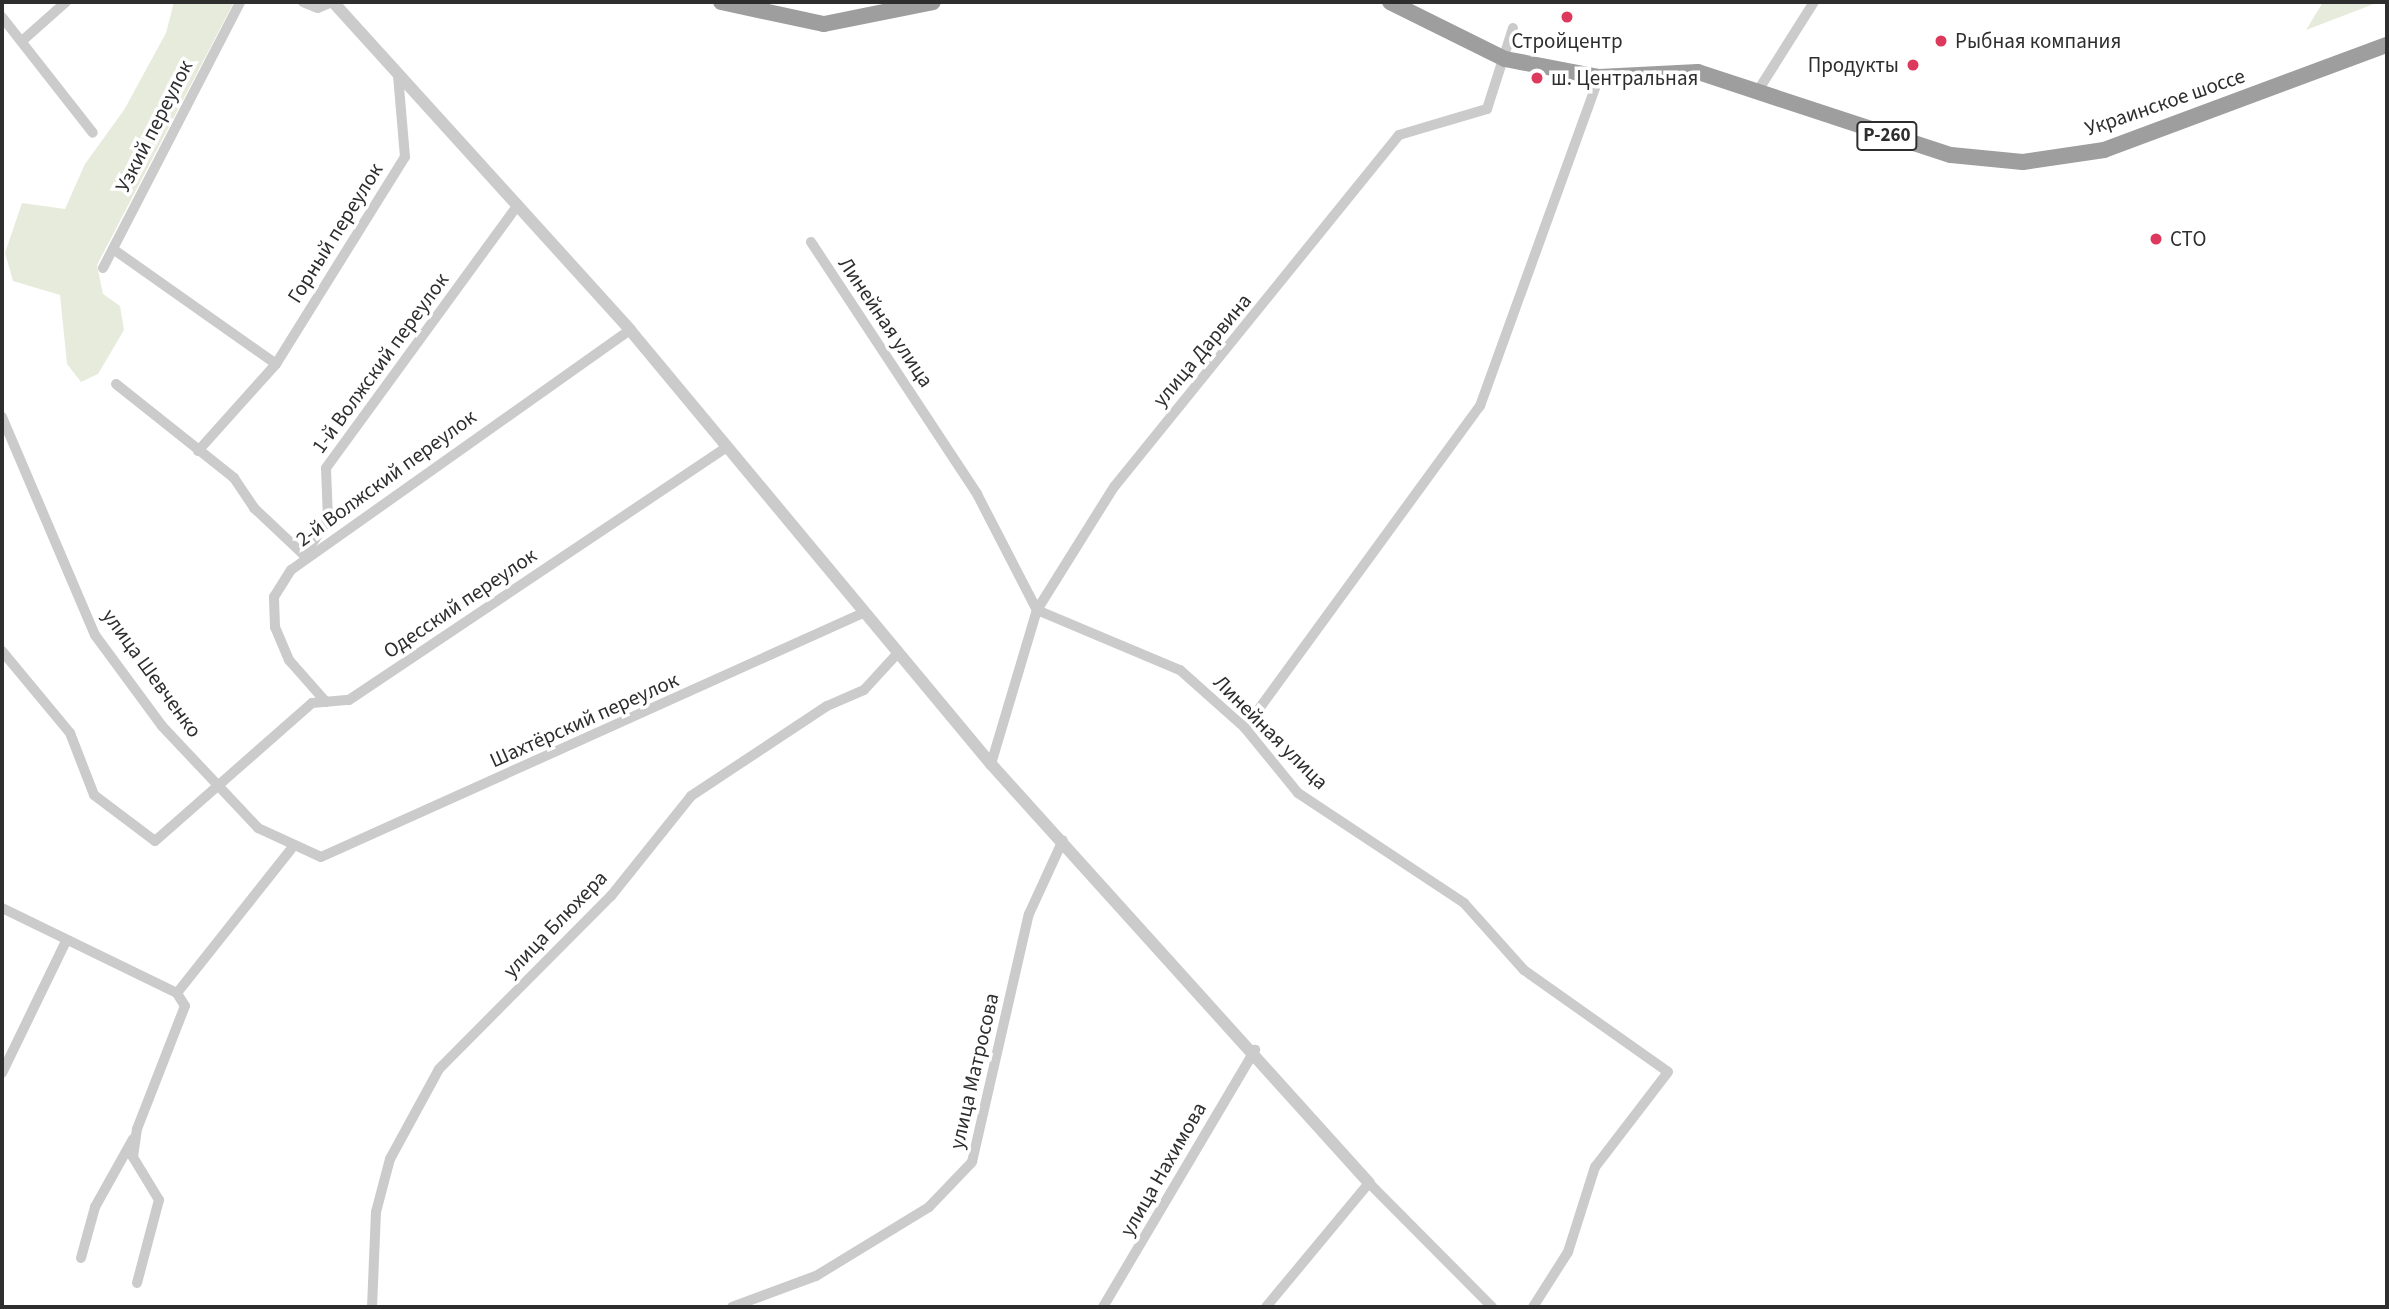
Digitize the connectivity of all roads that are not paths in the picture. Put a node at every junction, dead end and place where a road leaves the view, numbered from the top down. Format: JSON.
{"nodes":[{"id":1,"x":66,"y":2,"type":"edge"},
{"id":2,"x":240,"y":2,"type":"edge"},
{"id":3,"x":303,"y":2,"type":"edge"},
{"id":4,"x":332,"y":2,"type":"edge"},
{"id":5,"x":720,"y":2,"type":"edge"},
{"id":6,"x":933,"y":2,"type":"edge"},
{"id":7,"x":1390,"y":2,"type":"edge"},
{"id":8,"x":1814,"y":2,"type":"edge"},
{"id":9,"x":2,"y":17,"type":"edge"},
{"id":10,"x":1513,"y":28,"type":"dead end"},
{"id":11,"x":22,"y":41,"type":"junction"},
{"id":12,"x":2387,"y":45,"type":"edge"},
{"id":13,"x":1505,"y":59,"type":"junction"},
{"id":14,"x":398,"y":74,"type":"junction"},
{"id":15,"x":1599,"y":77,"type":"junction"},
{"id":16,"x":1759,"y":89,"type":"junction"},
{"id":17,"x":93,"y":132,"type":"dead end"},
{"id":18,"x":518,"y":205,"type":"junction"},
{"id":19,"x":811,"y":242,"type":"dead end"},
{"id":20,"x":113,"y":249,"type":"junction"},
{"id":21,"x":103,"y":268,"type":"dead end"},
{"id":22,"x":630,"y":330,"type":"junction"},
{"id":23,"x":275,"y":364,"type":"junction"},
{"id":24,"x":116,"y":384,"type":"dead end"},
{"id":25,"x":2,"y":417,"type":"edge"},
{"id":26,"x":727,"y":447,"type":"junction"},
{"id":27,"x":198,"y":451,"type":"junction"},
{"id":28,"x":306,"y":556,"type":"junction"},
{"id":29,"x":1037,"y":610,"type":"junction"},
{"id":30,"x":861,"y":614,"type":"junction"},
{"id":31,"x":2,"y":651,"type":"edge"},
{"id":32,"x":897,"y":655,"type":"junction"},
{"id":33,"x":326,"y":702,"type":"junction"},
{"id":34,"x":1245,"y":728,"type":"junction"},
{"id":35,"x":991,"y":764,"type":"junction"},
{"id":36,"x":216,"y":785,"type":"junction"},
{"id":37,"x":1063,"y":841,"type":"junction"},
{"id":38,"x":291,"y":849,"type":"junction"},
{"id":39,"x":321,"y":858,"type":"joint"},
{"id":40,"x":2,"y":908,"type":"edge"},
{"id":41,"x":66,"y":941,"type":"junction"},
{"id":42,"x":177,"y":993,"type":"junction"},
{"id":43,"x":1255,"y":1049,"type":"junction"},
{"id":44,"x":2,"y":1073,"type":"edge"},
{"id":45,"x":136,"y":1132,"type":"junction"},
{"id":46,"x":1369,"y":1183,"type":"junction"},
{"id":47,"x":80,"y":1258,"type":"dead end"},
{"id":48,"x":136,"y":1283,"type":"dead end"},
{"id":49,"x":372,"y":1307,"type":"edge"},
{"id":50,"x":732,"y":1307,"type":"edge"},
{"id":51,"x":1103,"y":1307,"type":"edge"},
{"id":52,"x":1266,"y":1307,"type":"edge"},
{"id":53,"x":1492,"y":1307,"type":"edge"},
{"id":54,"x":1534,"y":1307,"type":"edge"}],
"edges":[{"from":1,"to":11,"type":"street"},
{"from":2,"to":20,"type":"street","name":"Узкий переулок"},
{"from":3,"to":4,"type":"street"},
{"from":4,"to":14,"type":"street"},
{"from":5,"to":6,"type":"highway"},
{"from":7,"to":13,"type":"highway","name":"Украинское шоссе","number":"Р-260"},
{"from":8,"to":16,"type":"street"},
{"from":9,"to":11,"type":"street"},
{"from":10,"to":13,"type":"street","name":"улица Дарвина"},
{"from":11,"to":17,"type":"street"},
{"from":12,"to":16,"type":"highway","name":"Украинское шоссе","number":"Р-260"},
{"from":13,"to":15,"type":"highway","name":"Украинское шоссе","number":"Р-260"},
{"from":13,"to":29,"type":"street","name":"улица Дарвина"},
{"from":14,"to":18,"type":"street"},
{"from":14,"to":23,"type":"street","name":"Горный переулок"},
{"from":15,"to":16,"type":"highway","name":"Украинское шоссе","number":"Р-260"},
{"from":15,"to":34,"type":"street"},
{"from":18,"to":22,"type":"street"},
{"from":18,"to":28,"type":"street","name":"1-й Волжский переулок"},
{"from":19,"to":29,"type":"street","name":"Линейная улица"},
{"from":20,"to":21,"type":"street","name":"Узкий переулок"},
{"from":20,"to":23,"type":"street"},
{"from":22,"to":26,"type":"street"},
{"from":22,"to":28,"type":"street","name":"2-й Волжский переулок"},
{"from":23,"to":27,"type":"street","name":"Горный переулок"},
{"from":24,"to":27,"type":"street"},
{"from":25,"to":36,"type":"street","name":"улица Шевченко"},
{"from":26,"to":30,"type":"street"},
{"from":26,"to":33,"type":"street","name":"Одесский переулок"},
{"from":27,"to":28,"type":"street"},
{"from":28,"to":33,"type":"street","name":"2-й Волжский переулок"},
{"from":29,"to":34,"type":"street","name":"Линейная улица"},
{"from":29,"to":35,"type":"street","name":"улица Дарвина"},
{"from":30,"to":32,"type":"street"},
{"from":30,"to":39,"type":"street","name":"Шахтёрский переулок"},
{"from":31,"to":36,"type":"street","name":"Одесский переулок"},
{"from":32,"to":35,"type":"street"},
{"from":32,"to":49,"type":"street","name":"улица Блюхера"},
{"from":33,"to":36,"type":"street","name":"Одесский переулок"},
{"from":34,"to":54,"type":"street","name":"Линейная улица"},
{"from":35,"to":37,"type":"street"},
{"from":36,"to":38,"type":"street","name":"улица Шевченко"},
{"from":37,"to":43,"type":"street"},
{"from":37,"to":50,"type":"street","name":"улица Матросова"},
{"from":38,"to":39,"type":"street","name":"улица Шевченко"},
{"from":38,"to":42,"type":"street"},
{"from":40,"to":41,"type":"street"},
{"from":41,"to":42,"type":"street"},
{"from":41,"to":44,"type":"street"},
{"from":42,"to":45,"type":"street"},
{"from":43,"to":46,"type":"street"},
{"from":43,"to":51,"type":"street","name":"улица Нахимова"},
{"from":45,"to":47,"type":"street"},
{"from":45,"to":48,"type":"street"},
{"from":46,"to":52,"type":"street"},
{"from":46,"to":53,"type":"street"}]}
